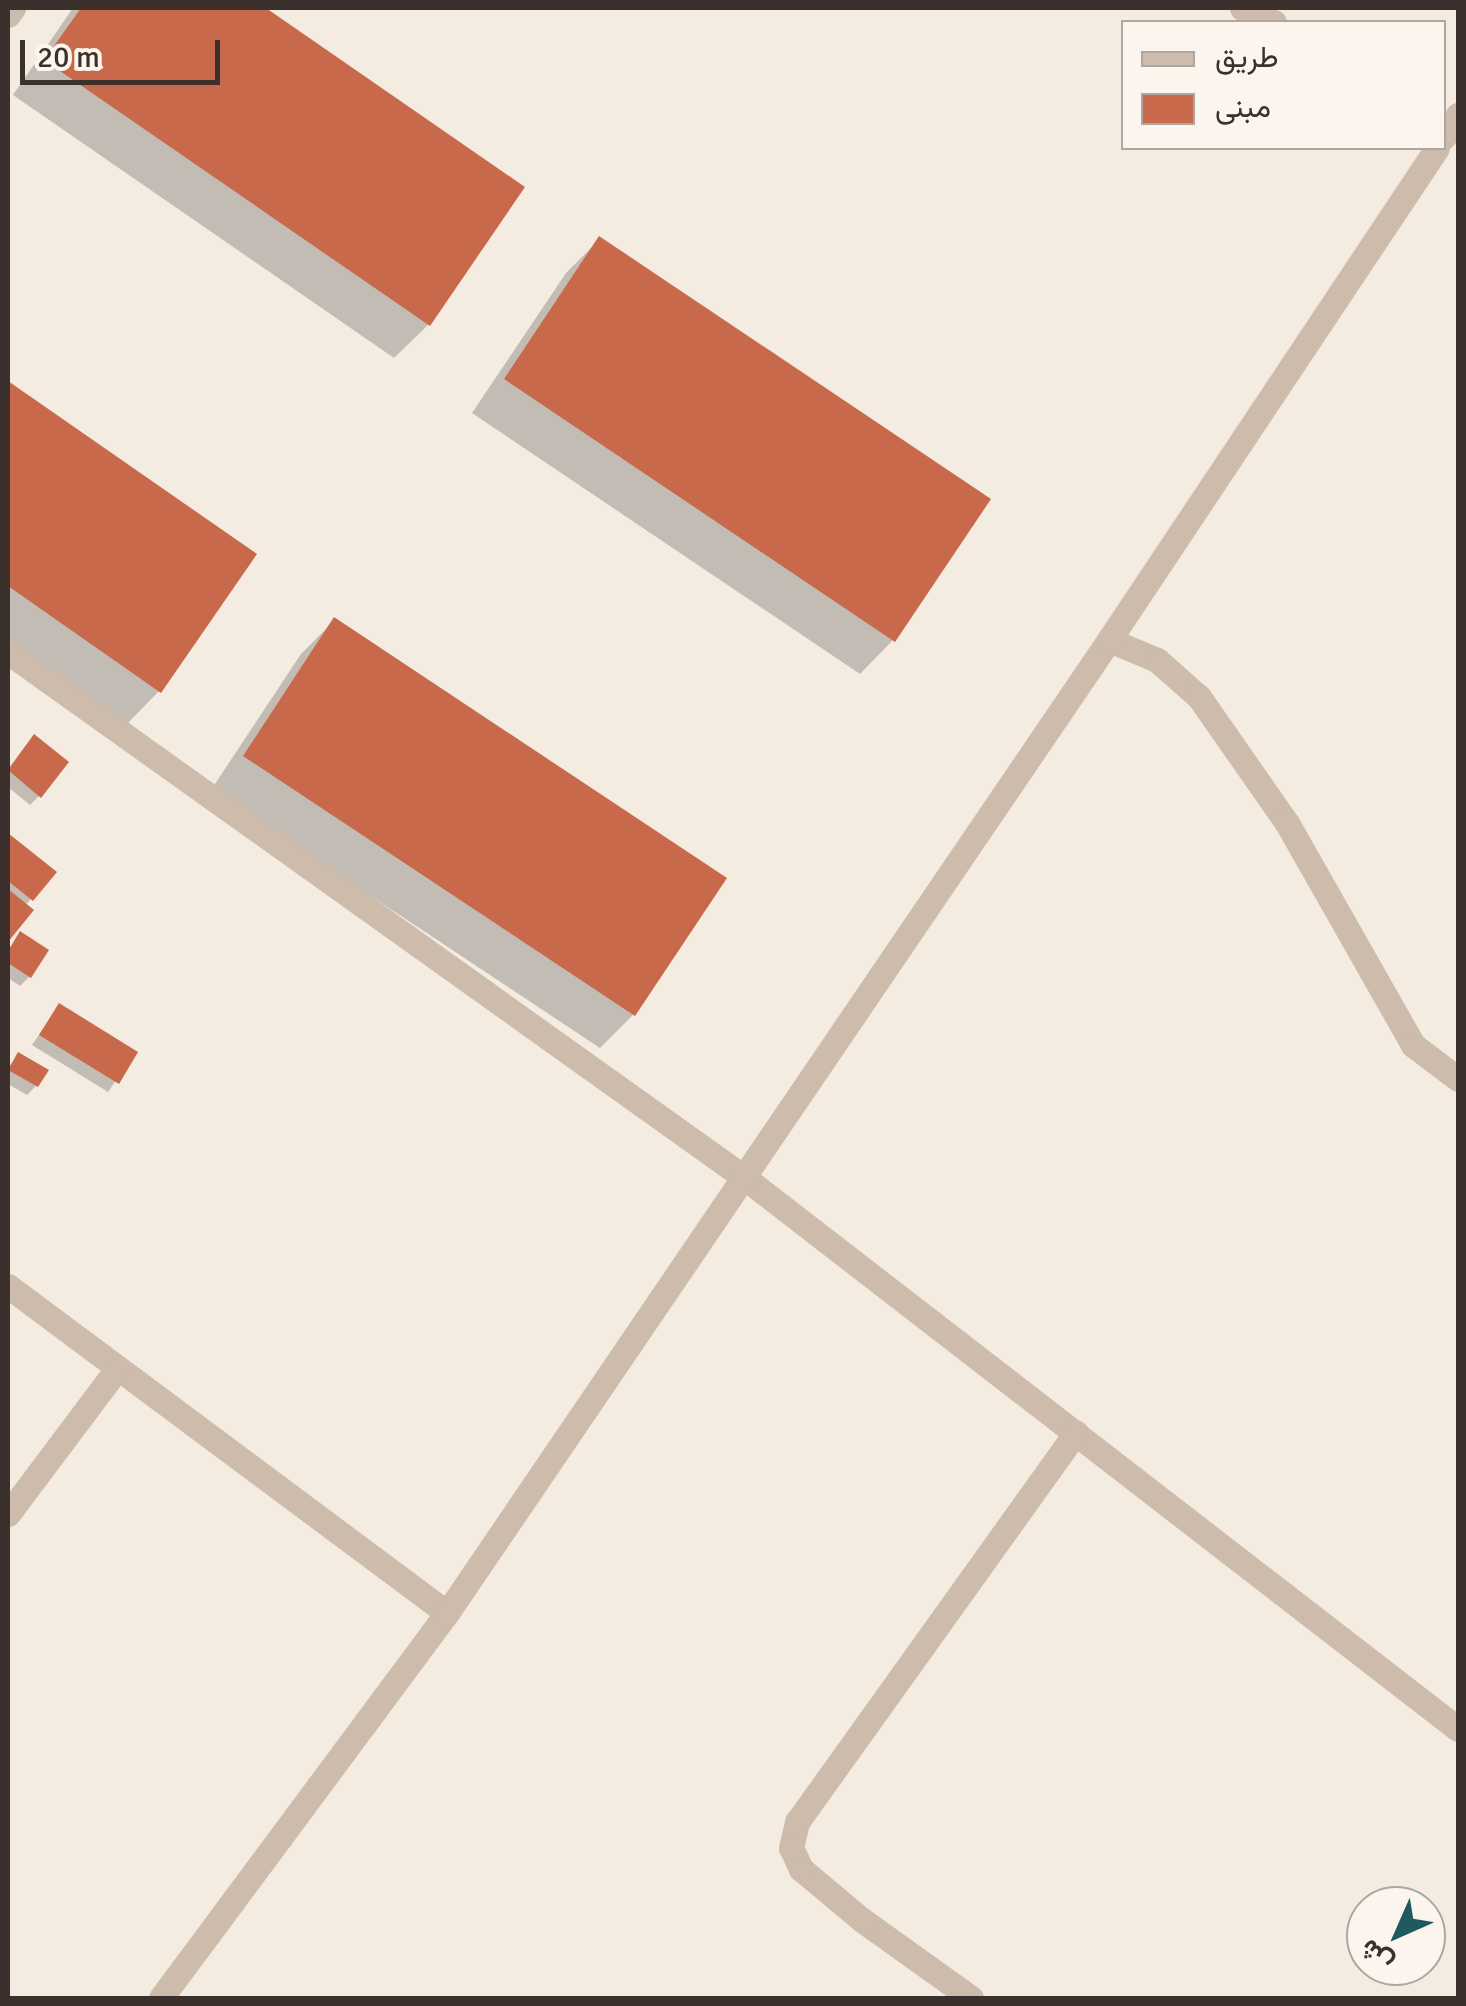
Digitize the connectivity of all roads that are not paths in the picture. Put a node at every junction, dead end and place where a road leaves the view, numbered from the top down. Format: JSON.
{"nodes":[{"id":1,"x":13,"y":8,"type":"edge"},
{"id":2,"x":1242,"y":8,"type":"edge"},
{"id":3,"x":8,"y":15,"type":"edge"},
{"id":4,"x":1269,"y":20,"type":"edge"},
{"id":5,"x":1436,"y":150,"type":"edge"},
{"id":6,"x":1109,"y":640,"type":"junction"},
{"id":7,"x":9,"y":656,"type":"edge"},
{"id":8,"x":1458,"y":1078,"type":"edge"},
{"id":9,"x":745,"y":1178,"type":"junction"},
{"id":10,"x":8,"y":1286,"type":"edge"},
{"id":11,"x":118,"y":1370,"type":"junction"},
{"id":12,"x":1076,"y":1433,"type":"junction"},
{"id":13,"x":8,"y":1514,"type":"edge"},
{"id":14,"x":448,"y":1613,"type":"junction"},
{"id":15,"x":1458,"y":1730,"type":"edge"},
{"id":16,"x":161,"y":1998,"type":"edge"},
{"id":17,"x":971,"y":1998,"type":"edge"}],
"edges":[{"from":1,"to":3,"type":"street"},
{"from":2,"to":4,"type":"street"},
{"from":5,"to":6,"type":"street"},
{"from":6,"to":8,"type":"street"},
{"from":6,"to":9,"type":"street"},
{"from":7,"to":9,"type":"street"},
{"from":9,"to":12,"type":"street"},
{"from":9,"to":14,"type":"street"},
{"from":10,"to":11,"type":"street"},
{"from":11,"to":13,"type":"street"},
{"from":11,"to":14,"type":"street"},
{"from":12,"to":15,"type":"street"},
{"from":12,"to":17,"type":"street"},
{"from":14,"to":16,"type":"street"}]}
